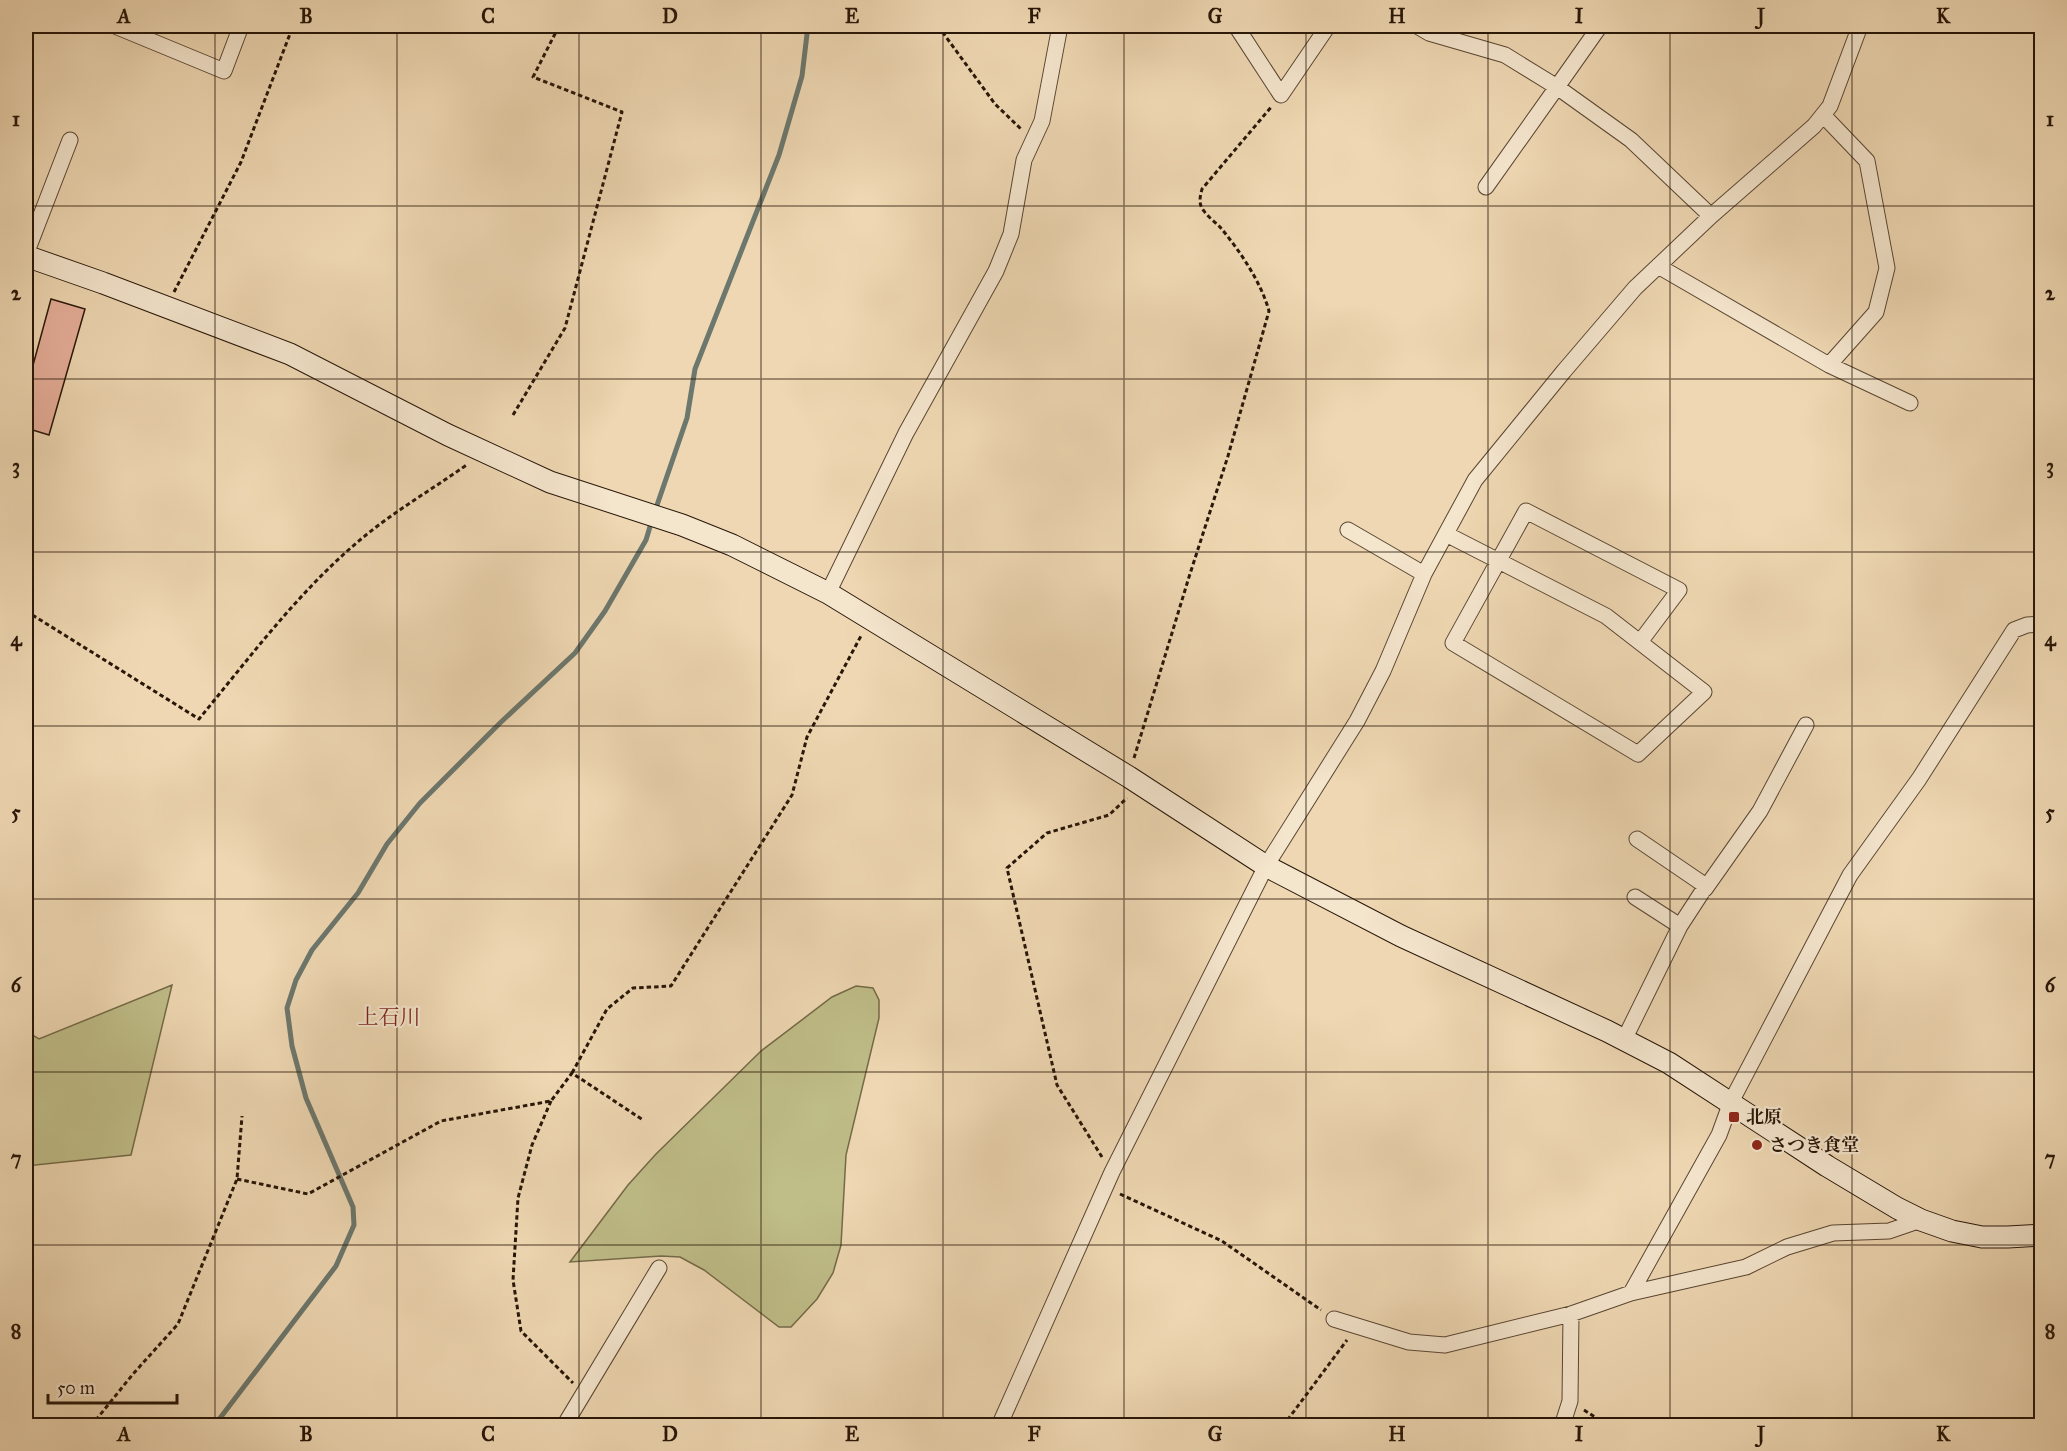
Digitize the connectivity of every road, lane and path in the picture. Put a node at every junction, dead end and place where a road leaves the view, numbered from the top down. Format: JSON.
{"nodes":[{"id":1,"x":115,"y":26,"type":"edge"},
{"id":2,"x":241,"y":26,"type":"edge"},
{"id":3,"x":293,"y":26,"type":"edge"},
{"id":4,"x":559,"y":26,"type":"edge"},
{"id":5,"x":938,"y":26,"type":"edge"},
{"id":6,"x":1060,"y":26,"type":"edge"},
{"id":7,"x":1236,"y":26,"type":"edge"},
{"id":8,"x":1328,"y":26,"type":"edge"},
{"id":9,"x":1417,"y":26,"type":"edge"},
{"id":10,"x":1600,"y":26,"type":"edge"},
{"id":11,"x":1860,"y":26,"type":"edge"},
{"id":12,"x":1557,"y":87,"type":"junction"},
{"id":13,"x":1281,"y":95,"type":"junction"},
{"id":14,"x":1823,"y":115,"type":"junction"},
{"id":15,"x":70,"y":140,"type":"dead end"},
{"id":16,"x":1033,"y":141,"type":"junction"},
{"id":17,"x":1486,"y":187,"type":"dead end"},
{"id":18,"x":1711,"y":216,"type":"junction"},
{"id":19,"x":26,"y":255,"type":"edge"},
{"id":20,"x":1658,"y":266,"type":"junction"},
{"id":21,"x":166,"y":307,"type":"junction"},
{"id":22,"x":1829,"y":365,"type":"junction"},
{"id":23,"x":1910,"y":403,"type":"dead end"},
{"id":24,"x":513,"y":415,"type":"dead end"},
{"id":25,"x":484,"y":453,"type":"junction"},
{"id":26,"x":1348,"y":530,"type":"dead end"},
{"id":27,"x":1446,"y":534,"type":"junction"},
{"id":28,"x":1498,"y":560,"type":"junction"},
{"id":29,"x":1424,"y":574,"type":"junction"},
{"id":30,"x":828,"y":593,"type":"junction"},
{"id":31,"x":26,"y":611,"type":"edge"},
{"id":32,"x":870,"y":619,"type":"junction"},
{"id":33,"x":2042,"y":624,"type":"edge"},
{"id":34,"x":1640,"y":642,"type":"junction"},
{"id":35,"x":1806,"y":725,"type":"dead end"},
{"id":36,"x":1135,"y":781,"type":"junction"},
{"id":37,"x":1636,"y":839,"type":"dead end"},
{"id":38,"x":1266,"y":867,"type":"junction"},
{"id":39,"x":1704,"y":889,"type":"junction"},
{"id":40,"x":1635,"y":897,"type":"dead end"},
{"id":41,"x":1680,"y":926,"type":"junction"},
{"id":42,"x":1624,"y":1040,"type":"junction"},
{"id":43,"x":572,"y":1073,"type":"junction"},
{"id":44,"x":551,"y":1101,"type":"junction"},
{"id":45,"x":1731,"y":1102,"type":"junction"},
{"id":46,"x":242,"y":1116,"type":"dead end"},
{"id":47,"x":643,"y":1120,"type":"dead end"},
{"id":48,"x":1112,"y":1172,"type":"junction"},
{"id":49,"x":237,"y":1179,"type":"junction"},
{"id":50,"x":1104,"y":1187,"type":"junction"},
{"id":51,"x":1921,"y":1220,"type":"junction"},
{"id":52,"x":2042,"y":1235,"type":"edge"},
{"id":53,"x":659,"y":1268,"type":"dead end"},
{"id":54,"x":1631,"y":1293,"type":"junction"},
{"id":55,"x":1571,"y":1314,"type":"junction"},
{"id":56,"x":1334,"y":1319,"type":"joint"},
{"id":57,"x":1357,"y":1326,"type":"junction"},
{"id":58,"x":584,"y":1393,"type":"junction"},
{"id":59,"x":1570,"y":1401,"type":"junction"},
{"id":60,"x":567,"y":1424,"type":"edge"},
{"id":61,"x":92,"y":1425,"type":"edge"},
{"id":62,"x":999,"y":1425,"type":"edge"},
{"id":63,"x":1283,"y":1425,"type":"edge"},
{"id":64,"x":1562,"y":1425,"type":"edge"},
{"id":65,"x":1610,"y":1425,"type":"edge"}],
"edges":[{"from":1,"to":2,"type":"street"},
{"from":3,"to":21,"type":"path"},
{"from":4,"to":24,"type":"path"},
{"from":5,"to":16,"type":"path"},
{"from":6,"to":16,"type":"street"},
{"from":7,"to":13,"type":"street"},
{"from":8,"to":13,"type":"street"},
{"from":9,"to":12,"type":"street"},
{"from":10,"to":12,"type":"street"},
{"from":11,"to":14,"type":"street"},
{"from":12,"to":17,"type":"street"},
{"from":12,"to":18,"type":"street"},
{"from":13,"to":36,"type":"path"},
{"from":14,"to":18,"type":"street"},
{"from":14,"to":22,"type":"street"},
{"from":15,"to":19,"type":"street"},
{"from":16,"to":30,"type":"street"},
{"from":18,"to":20,"type":"street"},
{"from":19,"to":21,"type":"street"},
{"from":20,"to":22,"type":"street"},
{"from":20,"to":27,"type":"street"},
{"from":21,"to":25,"type":"street"},
{"from":22,"to":23,"type":"street"},
{"from":25,"to":30,"type":"street"},
{"from":25,"to":31,"type":"path"},
{"from":26,"to":29,"type":"street"},
{"from":27,"to":28,"type":"street"},
{"from":27,"to":29,"type":"street"},
{"from":28,"to":34,"type":"street"},
{"from":28,"to":34,"type":"street"},
{"from":28,"to":34,"type":"street"},
{"from":29,"to":38,"type":"street"},
{"from":30,"to":32,"type":"street"},
{"from":32,"to":36,"type":"street"},
{"from":32,"to":43,"type":"path"},
{"from":33,"to":45,"type":"street"},
{"from":35,"to":39,"type":"street"},
{"from":36,"to":38,"type":"street"},
{"from":36,"to":48,"type":"path"},
{"from":37,"to":39,"type":"street"},
{"from":38,"to":42,"type":"street"},
{"from":38,"to":48,"type":"street"},
{"from":39,"to":41,"type":"street"},
{"from":40,"to":41,"type":"street"},
{"from":41,"to":42,"type":"street"},
{"from":42,"to":45,"type":"street"},
{"from":43,"to":44,"type":"path"},
{"from":43,"to":47,"type":"path"},
{"from":44,"to":49,"type":"path"},
{"from":44,"to":58,"type":"path"},
{"from":45,"to":51,"type":"street"},
{"from":45,"to":54,"type":"street"},
{"from":46,"to":49,"type":"path"},
{"from":48,"to":50,"type":"street"},
{"from":49,"to":61,"type":"path"},
{"from":50,"to":56,"type":"path"},
{"from":50,"to":62,"type":"street"},
{"from":51,"to":52,"type":"street"},
{"from":51,"to":54,"type":"street"},
{"from":53,"to":58,"type":"street"},
{"from":54,"to":55,"type":"street"},
{"from":55,"to":57,"type":"street"},
{"from":55,"to":59,"type":"street"},
{"from":56,"to":57,"type":"street"},
{"from":57,"to":63,"type":"path"},
{"from":58,"to":60,"type":"street"},
{"from":59,"to":64,"type":"street"},
{"from":59,"to":65,"type":"path"}]}
